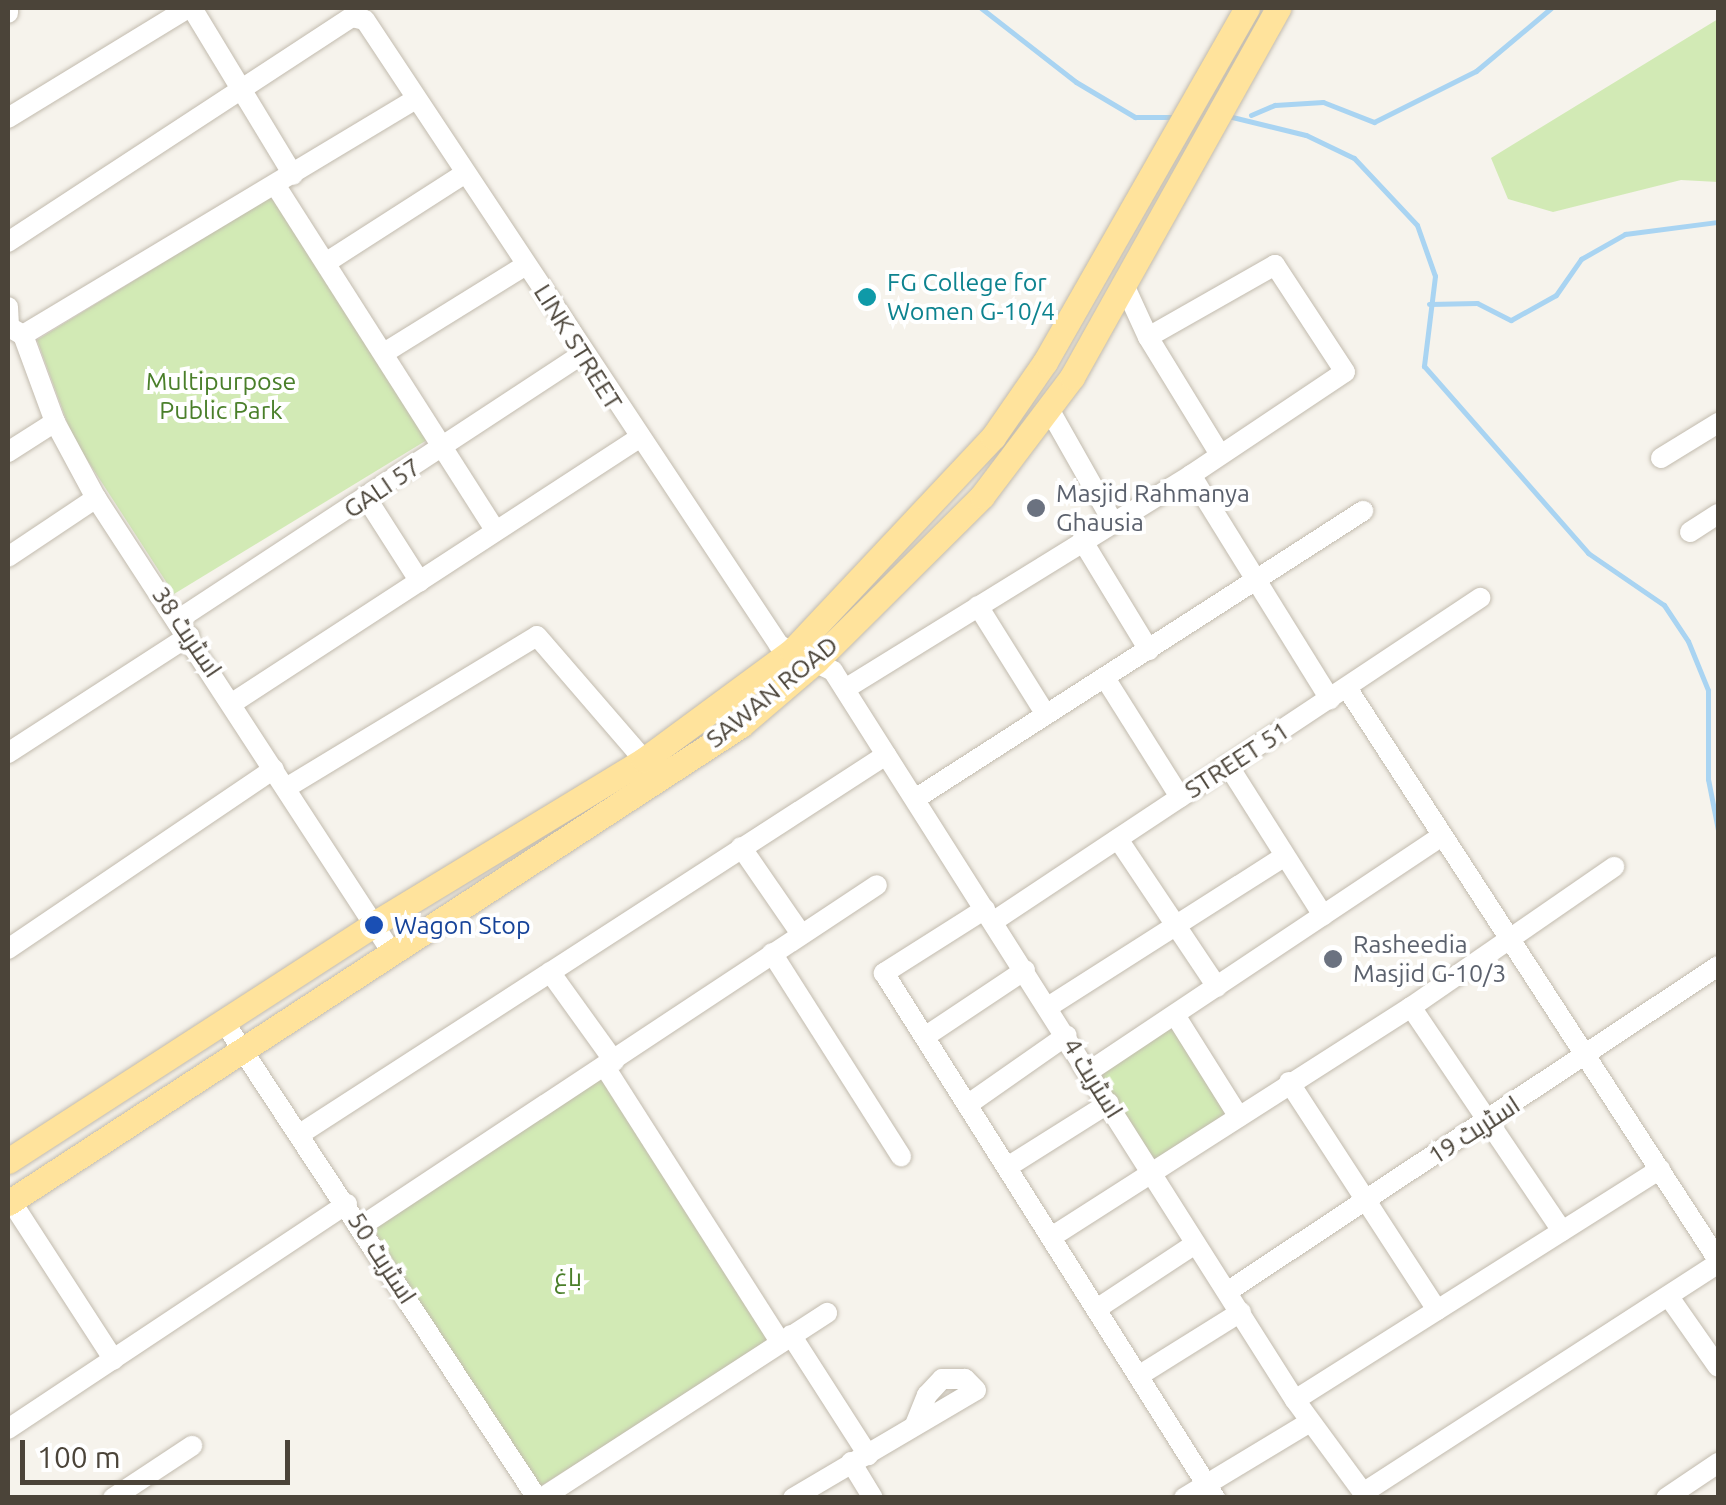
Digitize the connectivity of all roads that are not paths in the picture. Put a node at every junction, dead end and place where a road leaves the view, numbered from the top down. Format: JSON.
{"nodes":[{"id":1,"x":190,"y":8,"type":"edge"},
{"id":2,"x":1247,"y":8,"type":"edge"},
{"id":3,"x":1276,"y":8,"type":"edge"},
{"id":4,"x":242,"y":88,"type":"junction"},
{"id":5,"x":416,"y":99,"type":"junction"},
{"id":6,"x":8,"y":118,"type":"edge"},
{"id":7,"x":464,"y":174,"type":"junction"},
{"id":8,"x":285,"y":181,"type":"junction"},
{"id":9,"x":8,"y":242,"type":"edge"},
{"id":10,"x":327,"y":262,"type":"junction"},
{"id":11,"x":526,"y":265,"type":"junction"},
{"id":12,"x":1125,"y":286,"type":"junction"},
{"id":13,"x":8,"y":306,"type":"edge"},
{"id":14,"x":13,"y":330,"type":"edge"},
{"id":15,"x":1148,"y":337,"type":"junction"},
{"id":16,"x":384,"y":353,"type":"junction"},
{"id":17,"x":583,"y":354,"type":"junction"},
{"id":18,"x":1049,"y":410,"type":"junction"},
{"id":19,"x":55,"y":422,"type":"junction"},
{"id":20,"x":1718,"y":423,"type":"edge"},
{"id":21,"x":636,"y":439,"type":"junction"},
{"id":22,"x":440,"y":449,"type":"junction"},
{"id":23,"x":8,"y":452,"type":"edge"},
{"id":24,"x":1219,"y":454,"type":"junction"},
{"id":25,"x":1661,"y":458,"type":"dead end"},
{"id":26,"x":1191,"y":476,"type":"junction"},
{"id":27,"x":96,"y":498,"type":"junction"},
{"id":28,"x":366,"y":499,"type":"junction"},
{"id":29,"x":1363,"y":511,"type":"dead end"},
{"id":30,"x":1718,"y":514,"type":"edge"},
{"id":31,"x":1113,"y":522,"type":"junction"},
{"id":32,"x":494,"y":530,"type":"junction"},
{"id":33,"x":1690,"y":532,"type":"dead end"},
{"id":34,"x":1082,"y":540,"type":"junction"},
{"id":35,"x":8,"y":557,"type":"edge"},
{"id":36,"x":1258,"y":581,"type":"junction"},
{"id":37,"x":420,"y":582,"type":"junction"},
{"id":38,"x":1480,"y":598,"type":"dead end"},
{"id":39,"x":978,"y":606,"type":"junction"},
{"id":40,"x":184,"y":627,"type":"junction"},
{"id":41,"x":1149,"y":650,"type":"junction"},
{"id":42,"x":804,"y":656,"type":"junction"},
{"id":43,"x":1105,"y":678,"type":"junction"},
{"id":44,"x":844,"y":689,"type":"junction"},
{"id":45,"x":1338,"y":693,"type":"junction"},
{"id":46,"x":234,"y":702,"type":"junction"},
{"id":47,"x":1046,"y":715,"type":"junction"},
{"id":48,"x":8,"y":753,"type":"edge"},
{"id":49,"x":886,"y":755,"type":"junction"},
{"id":50,"x":644,"y":760,"type":"junction"},
{"id":51,"x":1228,"y":765,"type":"junction"},
{"id":52,"x":274,"y":769,"type":"junction"},
{"id":53,"x":286,"y":788,"type":"junction"},
{"id":54,"x":1180,"y":797,"type":"junction"},
{"id":55,"x":915,"y":799,"type":"junction"},
{"id":56,"x":1442,"y":836,"type":"junction"},
{"id":57,"x":1118,"y":839,"type":"junction"},
{"id":58,"x":741,"y":847,"type":"junction"},
{"id":59,"x":1285,"y":856,"type":"junction"},
{"id":60,"x":1614,"y":867,"type":"dead end"},
{"id":61,"x":877,"y":886,"type":"dead end"},
{"id":62,"x":990,"y":915,"type":"junction"},
{"id":63,"x":1323,"y":915,"type":"junction"},
{"id":64,"x":1180,"y":923,"type":"junction"},
{"id":65,"x":374,"y":924,"type":"junction"},
{"id":66,"x":801,"y":934,"type":"junction"},
{"id":67,"x":1505,"y":937,"type":"junction"},
{"id":68,"x":8,"y":949,"type":"edge"},
{"id":69,"x":392,"y":951,"type":"junction"},
{"id":70,"x":772,"y":953,"type":"junction"},
{"id":71,"x":1718,"y":966,"type":"edge"},
{"id":72,"x":1025,"y":970,"type":"junction"},
{"id":73,"x":550,"y":972,"type":"junction"},
{"id":74,"x":1217,"y":987,"type":"junction"},
{"id":75,"x":1048,"y":1007,"type":"junction"},
{"id":76,"x":1411,"y":1007,"type":"junction"},
{"id":77,"x":1175,"y":1015,"type":"junction"},
{"id":78,"x":224,"y":1022,"type":"junction"},
{"id":79,"x":1067,"y":1035,"type":"junction"},
{"id":80,"x":926,"y":1036,"type":"junction"},
{"id":81,"x":239,"y":1050,"type":"junction"},
{"id":82,"x":1582,"y":1058,"type":"junction"},
{"id":83,"x":609,"y":1064,"type":"junction"},
{"id":84,"x":1088,"y":1072,"type":"junction"},
{"id":85,"x":1289,"y":1082,"type":"junction"},
{"id":86,"x":970,"y":1103,"type":"junction"},
{"id":87,"x":1109,"y":1103,"type":"junction"},
{"id":88,"x":1239,"y":1117,"type":"junction"},
{"id":89,"x":1486,"y":1123,"type":"junction"},
{"id":90,"x":300,"y":1134,"type":"junction"},
{"id":91,"x":901,"y":1156,"type":"dead end"},
{"id":92,"x":8,"y":1161,"type":"edge"},
{"id":93,"x":1010,"y":1166,"type":"junction"},
{"id":94,"x":1660,"y":1169,"type":"junction"},
{"id":95,"x":1149,"y":1172,"type":"junction"},
{"id":96,"x":1367,"y":1200,"type":"junction"},
{"id":97,"x":9,"y":1202,"type":"edge"},
{"id":98,"x":347,"y":1204,"type":"junction"},
{"id":99,"x":363,"y":1224,"type":"junction"},
{"id":100,"x":1562,"y":1231,"type":"junction"},
{"id":101,"x":1054,"y":1236,"type":"junction"},
{"id":102,"x":1195,"y":1244,"type":"junction"},
{"id":103,"x":1718,"y":1262,"type":"edge"},
{"id":104,"x":1227,"y":1292,"type":"junction"},
{"id":105,"x":1669,"y":1297,"type":"junction"},
{"id":106,"x":1098,"y":1308,"type":"junction"},
{"id":107,"x":1437,"y":1310,"type":"junction"},
{"id":108,"x":1241,"y":1312,"type":"junction"},
{"id":109,"x":827,"y":1313,"type":"dead end"},
{"id":110,"x":786,"y":1339,"type":"junction"},
{"id":111,"x":114,"y":1360,"type":"junction"},
{"id":112,"x":1718,"y":1367,"type":"edge"},
{"id":113,"x":1140,"y":1376,"type":"junction"},
{"id":114,"x":1295,"y":1400,"type":"junction"},
{"id":115,"x":1310,"y":1422,"type":"junction"},
{"id":116,"x":915,"y":1425,"type":"dead end"},
{"id":117,"x":8,"y":1429,"type":"edge"},
{"id":118,"x":192,"y":1446,"type":"dead end"},
{"id":119,"x":860,"y":1459,"type":"junction"},
{"id":120,"x":1718,"y":1462,"type":"edge"},
{"id":121,"x":1210,"y":1490,"type":"edge"},
{"id":122,"x":1365,"y":1495,"type":"edge"},
{"id":123,"x":112,"y":1498,"type":"edge"},
{"id":124,"x":540,"y":1498,"type":"edge"},
{"id":125,"x":793,"y":1498,"type":"edge"},
{"id":126,"x":873,"y":1498,"type":"edge"},
{"id":127,"x":1184,"y":1498,"type":"edge"},
{"id":128,"x":1666,"y":1498,"type":"edge"}],
"edges":[{"from":1,"to":4,"type":"street"},
{"from":1,"to":6,"type":"street"},
{"from":2,"to":42,"type":"main road","name":"SAWAN ROAD"},
{"from":3,"to":12,"type":"main road","name":"SAWAN ROAD"},
{"from":4,"to":5,"type":"street","name":"LINK STREET"},
{"from":4,"to":8,"type":"street"},
{"from":4,"to":9,"type":"street"},
{"from":5,"to":7,"type":"street","name":"LINK STREET"},
{"from":5,"to":8,"type":"street"},
{"from":7,"to":10,"type":"street"},
{"from":7,"to":11,"type":"street","name":"LINK STREET"},
{"from":8,"to":10,"type":"street"},
{"from":8,"to":14,"type":"street"},
{"from":10,"to":16,"type":"street"},
{"from":11,"to":16,"type":"street"},
{"from":11,"to":17,"type":"street","name":"LINK STREET"},
{"from":12,"to":15,"type":"street"},
{"from":12,"to":18,"type":"main road","name":"SAWAN ROAD"},
{"from":13,"to":14,"type":"street","name":"اسٹریٹ 38"},
{"from":14,"to":19,"type":"street","name":"اسٹریٹ 38"},
{"from":15,"to":24,"type":"street"},
{"from":15,"to":24,"type":"street"},
{"from":16,"to":22,"type":"street"},
{"from":17,"to":21,"type":"street","name":"LINK STREET"},
{"from":17,"to":22,"type":"street","name":"GALI 57"},
{"from":18,"to":31,"type":"street"},
{"from":18,"to":42,"type":"main road","name":"SAWAN ROAD"},
{"from":19,"to":23,"type":"street"},
{"from":19,"to":27,"type":"street","name":"اسٹریٹ 38"},
{"from":20,"to":25,"type":"street"},
{"from":21,"to":32,"type":"street"},
{"from":21,"to":42,"type":"street","name":"LINK STREET"},
{"from":22,"to":28,"type":"street","name":"GALI 57"},
{"from":22,"to":32,"type":"street"},
{"from":24,"to":26,"type":"street"},
{"from":26,"to":31,"type":"street"},
{"from":26,"to":36,"type":"street"},
{"from":27,"to":35,"type":"street"},
{"from":27,"to":40,"type":"street","name":"اسٹریٹ 38"},
{"from":28,"to":37,"type":"street"},
{"from":28,"to":40,"type":"street","name":"GALI 57"},
{"from":29,"to":36,"type":"street"},
{"from":30,"to":33,"type":"street"},
{"from":31,"to":34,"type":"street"},
{"from":32,"to":37,"type":"street"},
{"from":34,"to":39,"type":"street"},
{"from":34,"to":41,"type":"street"},
{"from":36,"to":41,"type":"street"},
{"from":36,"to":45,"type":"street"},
{"from":37,"to":46,"type":"street"},
{"from":38,"to":45,"type":"street","name":"STREET 51"},
{"from":39,"to":44,"type":"street"},
{"from":39,"to":47,"type":"street"},
{"from":40,"to":46,"type":"street","name":"اسٹریٹ 38"},
{"from":40,"to":48,"type":"street","name":"GALI 57"},
{"from":41,"to":43,"type":"street"},
{"from":42,"to":44,"type":"street","name":"اسٹریٹ 4"},
{"from":42,"to":50,"type":"main road","name":"SAWAN ROAD"},
{"from":42,"to":69,"type":"main road","name":"SAWAN ROAD"},
{"from":43,"to":47,"type":"street"},
{"from":43,"to":54,"type":"street"},
{"from":44,"to":49,"type":"street","name":"اسٹریٹ 4"},
{"from":45,"to":51,"type":"street","name":"STREET 51"},
{"from":45,"to":56,"type":"street"},
{"from":46,"to":52,"type":"street","name":"اسٹریٹ 38"},
{"from":47,"to":55,"type":"street"},
{"from":49,"to":55,"type":"street","name":"اسٹریٹ 4"},
{"from":49,"to":58,"type":"street"},
{"from":50,"to":53,"type":"street"},
{"from":50,"to":65,"type":"main road","name":"SAWAN ROAD"},
{"from":51,"to":54,"type":"street","name":"STREET 51"},
{"from":51,"to":59,"type":"street"},
{"from":52,"to":53,"type":"street","name":"اسٹریٹ 38"},
{"from":52,"to":68,"type":"street"},
{"from":53,"to":65,"type":"street","name":"اسٹریٹ 38"},
{"from":54,"to":57,"type":"street","name":"STREET 51"},
{"from":55,"to":62,"type":"street","name":"اسٹریٹ 4"},
{"from":56,"to":63,"type":"street"},
{"from":56,"to":67,"type":"street"},
{"from":57,"to":62,"type":"street","name":"STREET 51"},
{"from":57,"to":64,"type":"street"},
{"from":58,"to":66,"type":"street"},
{"from":58,"to":73,"type":"street"},
{"from":59,"to":63,"type":"street"},
{"from":59,"to":64,"type":"street"},
{"from":60,"to":67,"type":"street"},
{"from":61,"to":66,"type":"street"},
{"from":62,"to":72,"type":"street","name":"اسٹریٹ 4"},
{"from":62,"to":80,"type":"street","name":"STREET 51"},
{"from":63,"to":74,"type":"street"},
{"from":64,"to":74,"type":"street"},
{"from":64,"to":75,"type":"street"},
{"from":65,"to":69,"type":"street","name":"اسٹریٹ 38"},
{"from":65,"to":78,"type":"main road","name":"SAWAN ROAD"},
{"from":66,"to":70,"type":"street"},
{"from":67,"to":76,"type":"street"},
{"from":67,"to":82,"type":"street"},
{"from":69,"to":81,"type":"main road","name":"SAWAN ROAD"},
{"from":70,"to":83,"type":"street"},
{"from":70,"to":91,"type":"street"},
{"from":71,"to":82,"type":"street","name":"اسٹریٹ 19"},
{"from":72,"to":75,"type":"street","name":"اسٹریٹ 4"},
{"from":72,"to":80,"type":"street"},
{"from":73,"to":83,"type":"street"},
{"from":73,"to":90,"type":"street"},
{"from":74,"to":77,"type":"street"},
{"from":75,"to":79,"type":"street","name":"اسٹریٹ 4"},
{"from":76,"to":85,"type":"street"},
{"from":76,"to":89,"type":"street"},
{"from":77,"to":84,"type":"street"},
{"from":77,"to":88,"type":"street"},
{"from":78,"to":81,"type":"street","name":"اسٹریٹ 50"},
{"from":78,"to":92,"type":"main road","name":"SAWAN ROAD"},
{"from":79,"to":84,"type":"street","name":"اسٹریٹ 4"},
{"from":79,"to":86,"type":"street"},
{"from":80,"to":86,"type":"street"},
{"from":81,"to":90,"type":"street","name":"اسٹریٹ 50"},
{"from":81,"to":97,"type":"main road","name":"SAWAN ROAD"},
{"from":82,"to":89,"type":"street","name":"اسٹریٹ 19"},
{"from":82,"to":94,"type":"street"},
{"from":83,"to":99,"type":"street"},
{"from":83,"to":110,"type":"street"},
{"from":84,"to":87,"type":"street","name":"اسٹریٹ 4"},
{"from":85,"to":88,"type":"street"},
{"from":85,"to":96,"type":"street"},
{"from":86,"to":93,"type":"street"},
{"from":87,"to":93,"type":"street"},
{"from":87,"to":95,"type":"street","name":"اسٹریٹ 4"},
{"from":88,"to":95,"type":"street"},
{"from":89,"to":96,"type":"street","name":"اسٹریٹ 19"},
{"from":89,"to":100,"type":"street"},
{"from":90,"to":98,"type":"street","name":"اسٹریٹ 50"},
{"from":93,"to":101,"type":"street"},
{"from":94,"to":100,"type":"street"},
{"from":94,"to":103,"type":"street"},
{"from":95,"to":101,"type":"street"},
{"from":95,"to":102,"type":"street","name":"اسٹریٹ 4"},
{"from":96,"to":104,"type":"street","name":"اسٹریٹ 19"},
{"from":96,"to":107,"type":"street"},
{"from":97,"to":111,"type":"street"},
{"from":98,"to":99,"type":"street","name":"اسٹریٹ 50"},
{"from":98,"to":111,"type":"street"},
{"from":99,"to":124,"type":"street","name":"اسٹریٹ 50"},
{"from":100,"to":107,"type":"street"},
{"from":101,"to":106,"type":"street"},
{"from":102,"to":104,"type":"street","name":"اسٹریٹ 4"},
{"from":102,"to":106,"type":"street"},
{"from":103,"to":105,"type":"street"},
{"from":104,"to":108,"type":"street","name":"اسٹریٹ 4"},
{"from":105,"to":112,"type":"street"},
{"from":105,"to":122,"type":"street"},
{"from":106,"to":113,"type":"street"},
{"from":107,"to":114,"type":"street"},
{"from":108,"to":113,"type":"street"},
{"from":108,"to":114,"type":"street","name":"اسٹریٹ 4"},
{"from":109,"to":110,"type":"street"},
{"from":110,"to":119,"type":"street"},
{"from":110,"to":124,"type":"street"},
{"from":111,"to":117,"type":"street"},
{"from":113,"to":121,"type":"street"},
{"from":114,"to":115,"type":"street","name":"اسٹریٹ 4"},
{"from":115,"to":121,"type":"street"},
{"from":115,"to":122,"type":"street","name":"اسٹریٹ 4"},
{"from":116,"to":119,"type":"street"},
{"from":118,"to":123,"type":"street"},
{"from":119,"to":125,"type":"street"},
{"from":119,"to":126,"type":"street"},
{"from":120,"to":128,"type":"street"},
{"from":121,"to":127,"type":"street"}]}
